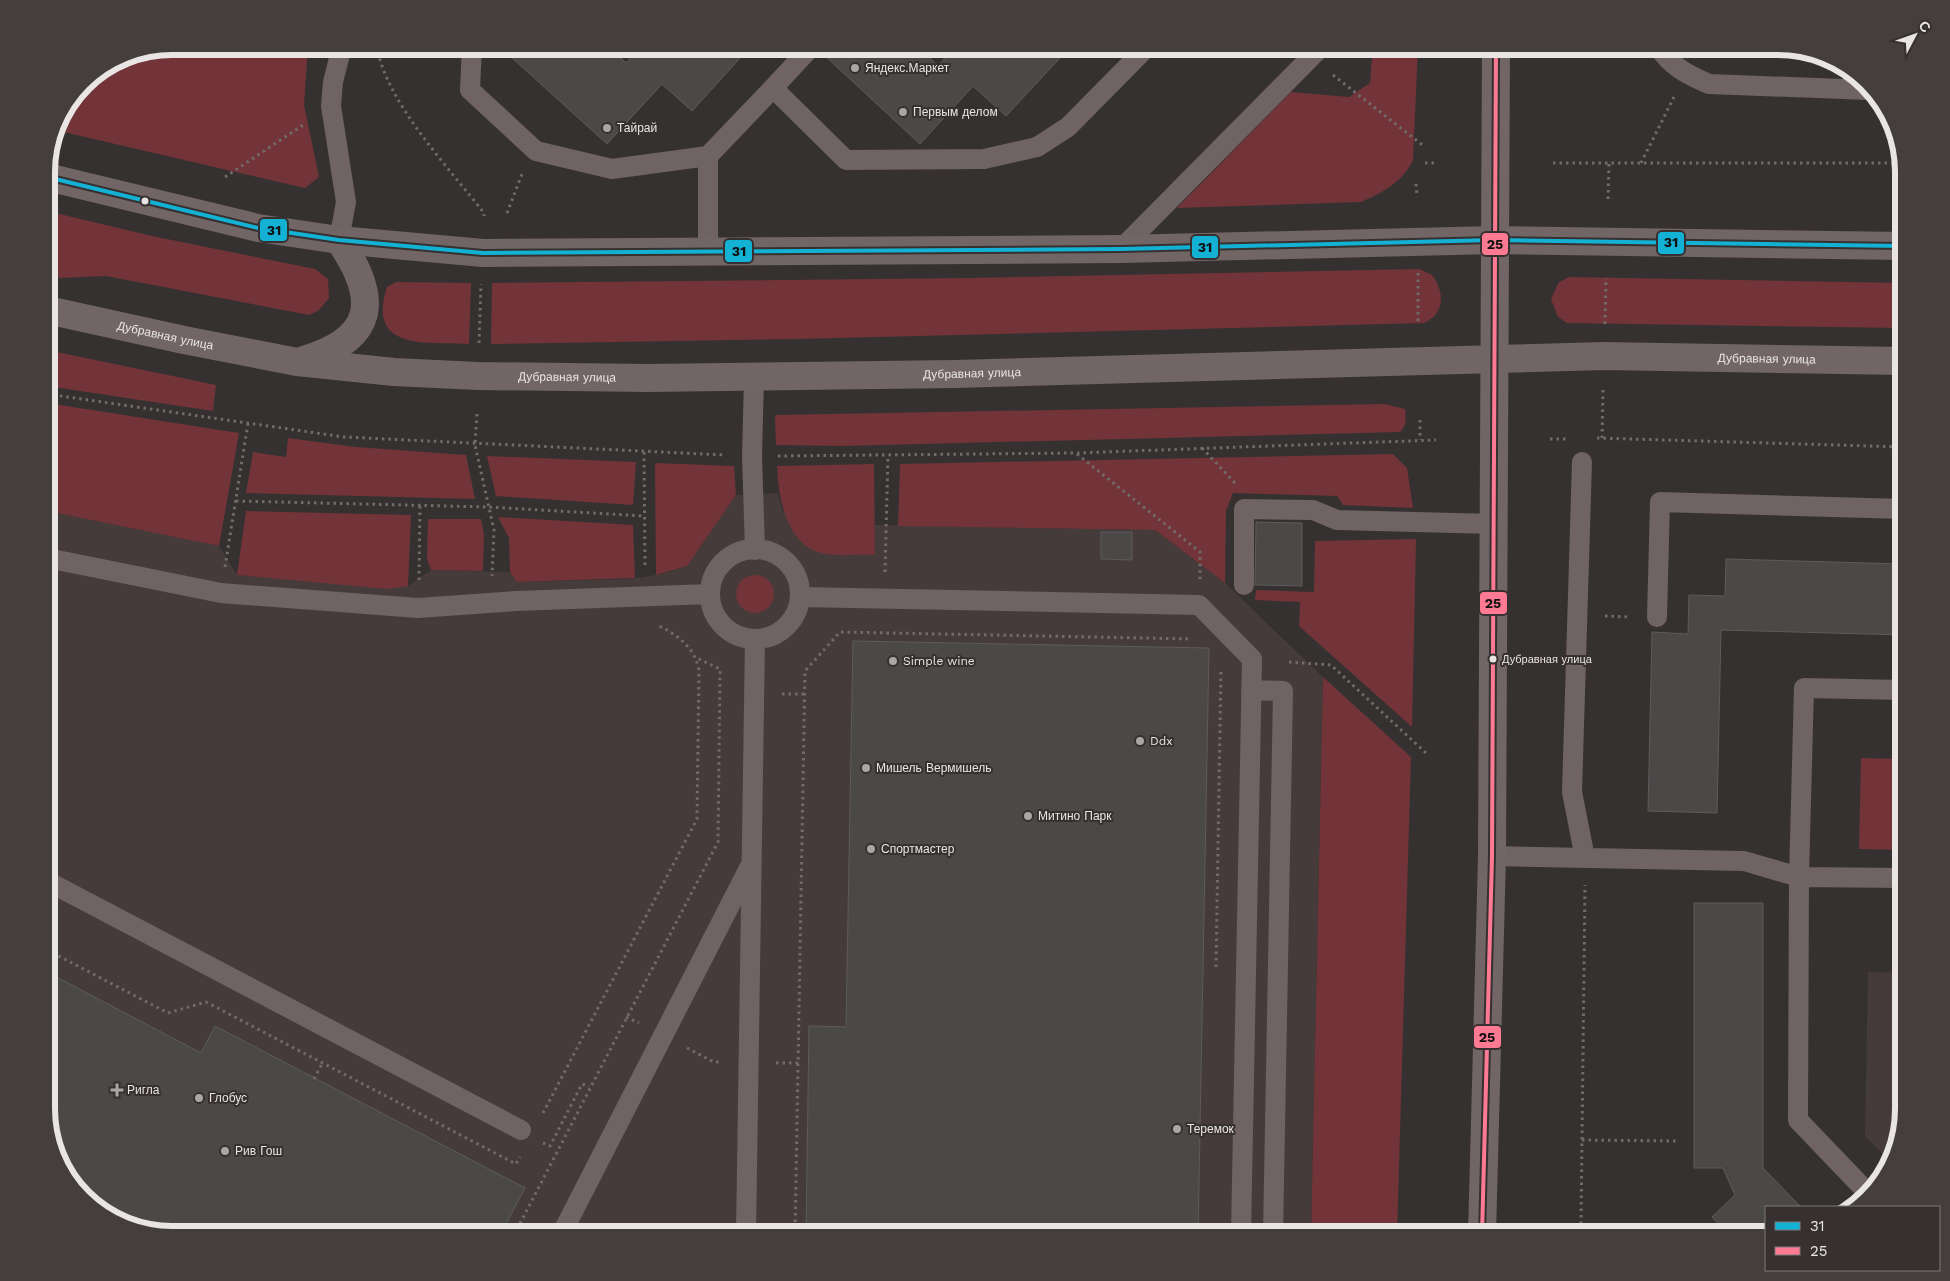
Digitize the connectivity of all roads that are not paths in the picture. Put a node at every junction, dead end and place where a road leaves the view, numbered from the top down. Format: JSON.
{"nodes":[{"id":1,"x":340,"y":55,"type":"edge"},
{"id":2,"x":472,"y":55,"type":"edge"},
{"id":3,"x":804,"y":55,"type":"edge"},
{"id":4,"x":1139,"y":55,"type":"edge"},
{"id":5,"x":1313,"y":55,"type":"edge"},
{"id":6,"x":1491,"y":55,"type":"edge"},
{"id":7,"x":1663,"y":55,"type":"edge"},
{"id":8,"x":773,"y":88,"type":"junction"},
{"id":9,"x":1862,"y":90,"type":"edge"},
{"id":10,"x":708,"y":156,"type":"junction"},
{"id":11,"x":55,"y":178,"type":"edge"},
{"id":12,"x":339,"y":240,"type":"junction"},
{"id":13,"x":1494,"y":240,"type":"junction"},
{"id":14,"x":1895,"y":246,"type":"edge"},
{"id":15,"x":1121,"y":249,"type":"junction"},
{"id":16,"x":708,"y":252,"type":"junction"},
{"id":17,"x":55,"y":312,"type":"edge"},
{"id":18,"x":1496,"y":360,"type":"junction"},
{"id":19,"x":1895,"y":361,"type":"edge"},
{"id":20,"x":297,"y":362,"type":"junction"},
{"id":21,"x":754,"y":377,"type":"junction"},
{"id":22,"x":1582,"y":462,"type":"dead end"},
{"id":23,"x":1895,"y":509,"type":"edge"},
{"id":24,"x":1494,"y":524,"type":"junction"},
{"id":25,"x":755,"y":550,"type":"junction"},
{"id":26,"x":55,"y":560,"type":"edge"},
{"id":27,"x":1244,"y":585,"type":"dead end"},
{"id":28,"x":710,"y":594,"type":"junction"},
{"id":29,"x":800,"y":597,"type":"junction"},
{"id":30,"x":1657,"y":617,"type":"dead end"},
{"id":31,"x":755,"y":639,"type":"junction"},
{"id":32,"x":1251,"y":690,"type":"junction"},
{"id":33,"x":1895,"y":690,"type":"edge"},
{"id":34,"x":1492,"y":856,"type":"junction"},
{"id":35,"x":1585,"y":858,"type":"junction"},
{"id":36,"x":751,"y":864,"type":"junction"},
{"id":37,"x":1799,"y":877,"type":"junction"},
{"id":38,"x":1895,"y":878,"type":"edge"},
{"id":39,"x":55,"y":886,"type":"edge"},
{"id":40,"x":521,"y":1130,"type":"dead end"},
{"id":41,"x":1864,"y":1188,"type":"edge"},
{"id":42,"x":566,"y":1226,"type":"edge"},
{"id":43,"x":746,"y":1226,"type":"edge"},
{"id":44,"x":1241,"y":1226,"type":"edge"},
{"id":45,"x":1273,"y":1226,"type":"edge"},
{"id":46,"x":1482,"y":1226,"type":"edge"}],
"edges":[{"from":1,"to":12,"type":"lane"},
{"from":2,"to":10,"type":"lane"},
{"from":3,"to":8,"type":"lane"},
{"from":4,"to":8,"type":"lane"},
{"from":5,"to":15,"type":"lane"},
{"from":6,"to":13,"type":"main road"},
{"from":7,"to":9,"type":"lane"},
{"from":8,"to":10,"type":"lane"},
{"from":10,"to":16,"type":"lane"},
{"from":11,"to":12,"type":"main road"},
{"from":12,"to":16,"type":"main road"},
{"from":12,"to":20,"type":"main road"},
{"from":13,"to":14,"type":"main road"},
{"from":13,"to":15,"type":"main road"},
{"from":13,"to":18,"type":"main road"},
{"from":15,"to":16,"type":"main road"},
{"from":17,"to":20,"type":"main road","name":"Дубравная улица"},
{"from":18,"to":19,"type":"main road","name":"Дубравная улица"},
{"from":18,"to":21,"type":"main road","name":"Дубравная улица"},
{"from":18,"to":24,"type":"main road"},
{"from":20,"to":21,"type":"main road","name":"Дубравная улица"},
{"from":21,"to":25,"type":"lane"},
{"from":22,"to":35,"type":"lane"},
{"from":23,"to":30,"type":"lane"},
{"from":24,"to":27,"type":"lane"},
{"from":24,"to":34,"type":"main road"},
{"from":25,"to":28,"type":"lane"},
{"from":25,"to":29,"type":"lane"},
{"from":26,"to":28,"type":"lane"},
{"from":28,"to":31,"type":"lane"},
{"from":29,"to":31,"type":"lane"},
{"from":29,"to":32,"type":"lane"},
{"from":31,"to":36,"type":"lane"},
{"from":32,"to":44,"type":"lane"},
{"from":32,"to":45,"type":"lane"},
{"from":33,"to":37,"type":"lane"},
{"from":34,"to":35,"type":"lane"},
{"from":34,"to":46,"type":"main road"},
{"from":35,"to":37,"type":"lane"},
{"from":36,"to":42,"type":"lane"},
{"from":36,"to":43,"type":"lane"},
{"from":37,"to":38,"type":"lane"},
{"from":37,"to":41,"type":"lane"},
{"from":39,"to":40,"type":"lane"}]}
